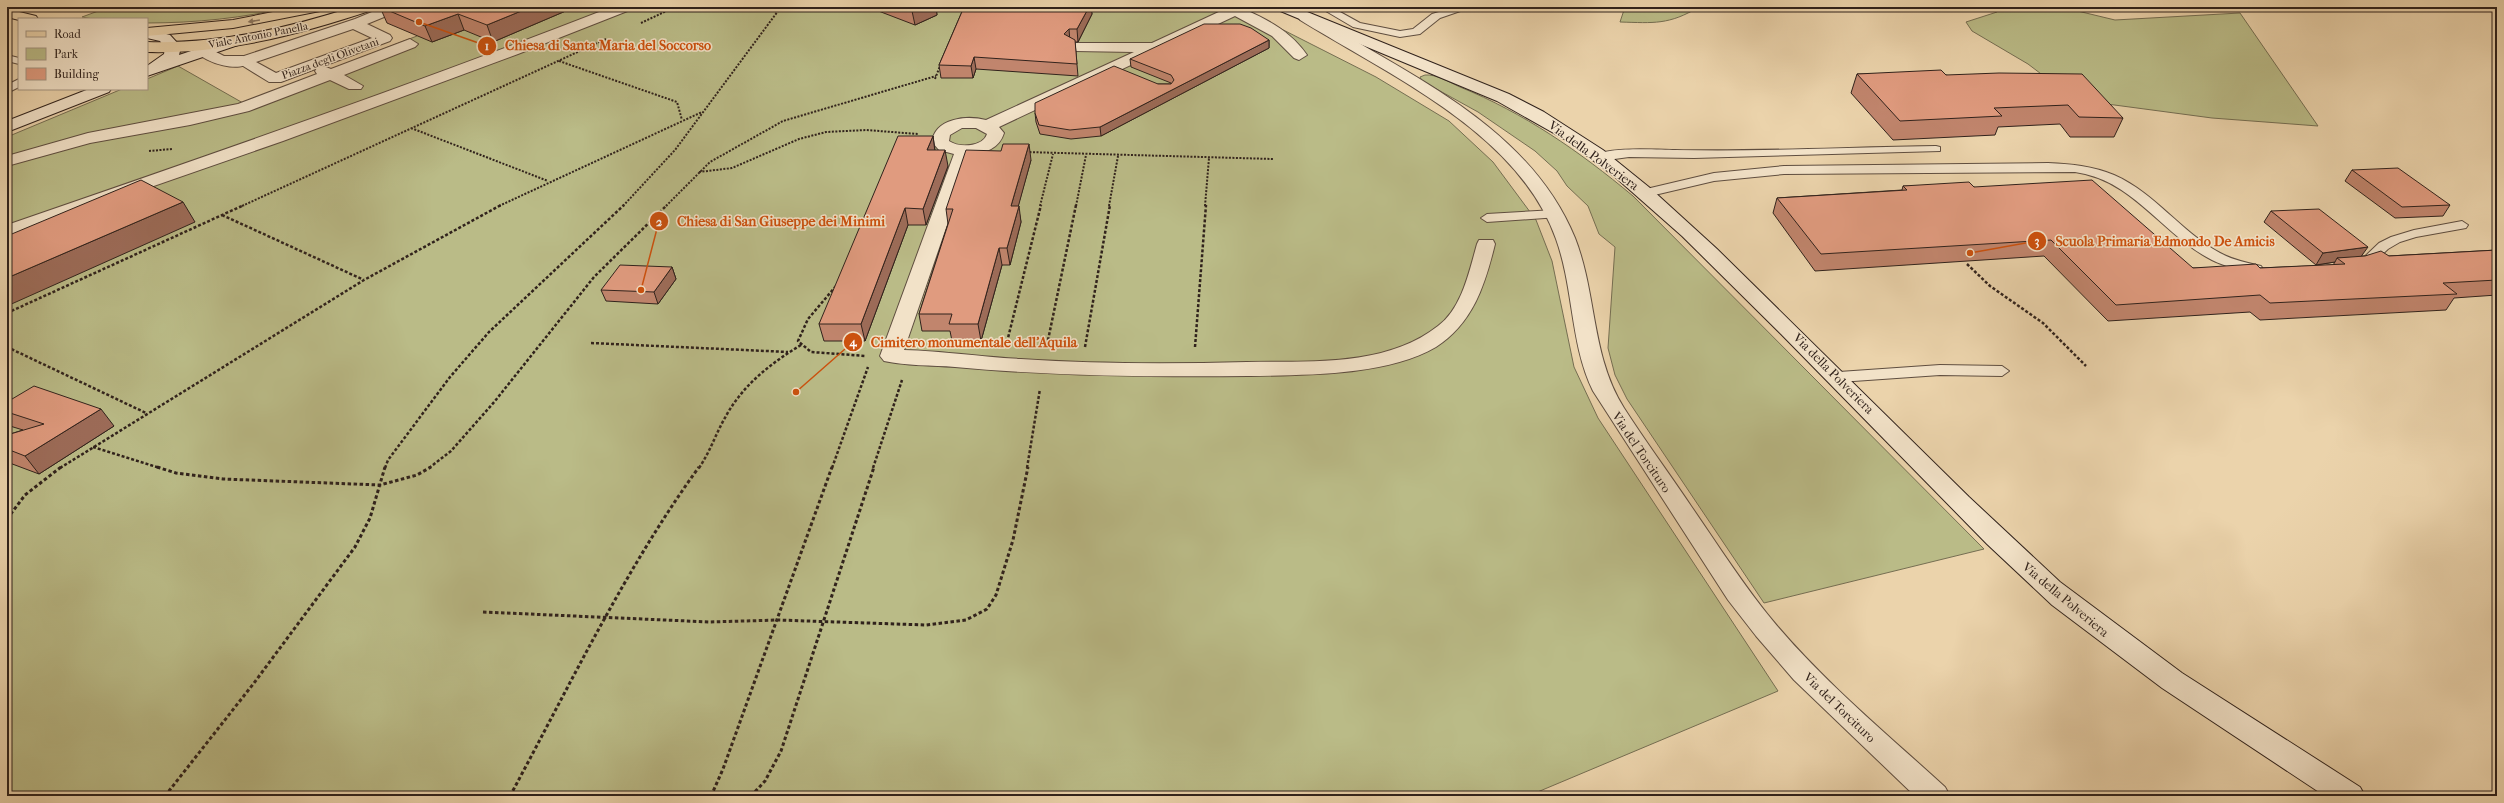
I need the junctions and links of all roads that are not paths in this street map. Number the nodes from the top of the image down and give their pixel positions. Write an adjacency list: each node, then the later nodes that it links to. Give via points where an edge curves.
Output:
1 (320, 7): 13 (main road, Viale Antonio Panella, one-way to 13, via 233,24)
2 (367, 7): 15 (main road, Viale Antonio Panella, via 300,28)
3 (396, 7): 12 (street, Piazza degli Olivetani)
4 (625, 7): 51 (street, via 270,140)
5 (1283, 7): 10 (street, Via della Polveriera)
6 (1324, 7): 7 (lane, via 1357,25 1400,34 1416,32 1436,16)
7 (1466, 7)
8 (1235, 8): 20 (street); 23 (street, via 1282,36)
9 (7, 13): 11 (main road)
10 (1305, 17): 22 (street, Via della Polveriera); 30 (street, Via del Torcituro)
11 (27, 18)
12 (354, 24): 26 (street, Piazza degli Olivetani); 28 (street, Piazza degli Olivetani, via 385,38)
13 (148, 33)
14 (148, 33): 19 (street, via 165,38)
15 (236, 41): 19 (main road, Viale Antonio Panella); 21 (street)
16 (410, 44): 32 (street)
17 (1075, 46): 20 (street, via 1139,46)
18 (148, 47): 19 (main road, Viale Antonio Panella)
19 (173, 48): 27 (street, via 168,59)
20 (1153, 49): 29 (street)
21 (204, 51): 26 (street, via 221,61); 27 (street)
22 (1389, 51): 30 (street, via 1380,52 1375,56); 31 (street, Via della Polveriera); 34 (street, Via del Torcituro)
23 (1299, 55)
24 (7, 58): 25 (lane)
25 (18, 61)
26 (243, 61): 28 (street, Piazza degli Olivetani, via 275,79)
27 (148, 66)
28 (311, 66): 32 (street)
29 (1115, 67): 33 (street); 41 (street)
30 (1386, 68): 34 (street, Via del Torcituro)
31 (1440, 71): 34 (street, via 1415,70 1408,74); 45 (street, Via della Polveriera, via 1531,112)
32 (331, 75): 36 (street); 46 (street, via 232,110 88,138)
33 (1136, 76)
34 (1410, 81): 48 (street, Via del Torcituro, via 1458,111 1499,143 1530,175)
35 (18, 83): 37 (lane)
36 (355, 86)
37 (7, 90)
38 (90, 90): 40 (street)
39 (100, 90): 40 (street)
40 (50, 110): 42 (street)
41 (988, 126): 44 (street, via 996,135 989,144); 44 (street, via 959,124 940,135 940,142 944,146)
42 (7, 128)
43 (1936, 149): 45 (lane, via 1629,153)
44 (964, 150): 52 (street, via 891,356 1043,367 1193,370 1308,368 1366,362 1394,356 1426,344 1445,331 1459,317 1469,297)
45 (1600, 157): 47 (street, Via della Polveriera)
46 (7, 161)
47 (1646, 193): 54 (lane, via 1719,176 1777,171 2066,167 2096,172 2124,185 2210,254 2242,268); 56 (street, Via della Polveriera, via 1684,226)
48 (1555, 214): 49 (lane); 57 (street, Via del Torcituro, via 1573,260 1596,373 1614,410 1737,593 1765,629 1854,722)
49 (1487, 218)
50 (2462, 225): 53 (lane, via 2400,238 2387,244 2369,262)
51 (7, 231)
52 (1486, 244)
53 (2352, 266)
54 (2270, 270)
55 (2002, 371): 56 (lane, via 1940,370)
56 (1838, 377): 58 (street, Via della Polveriera, via 2029,569 2082,614 2216,711)
57 (1935, 796)
58 (2350, 796)

